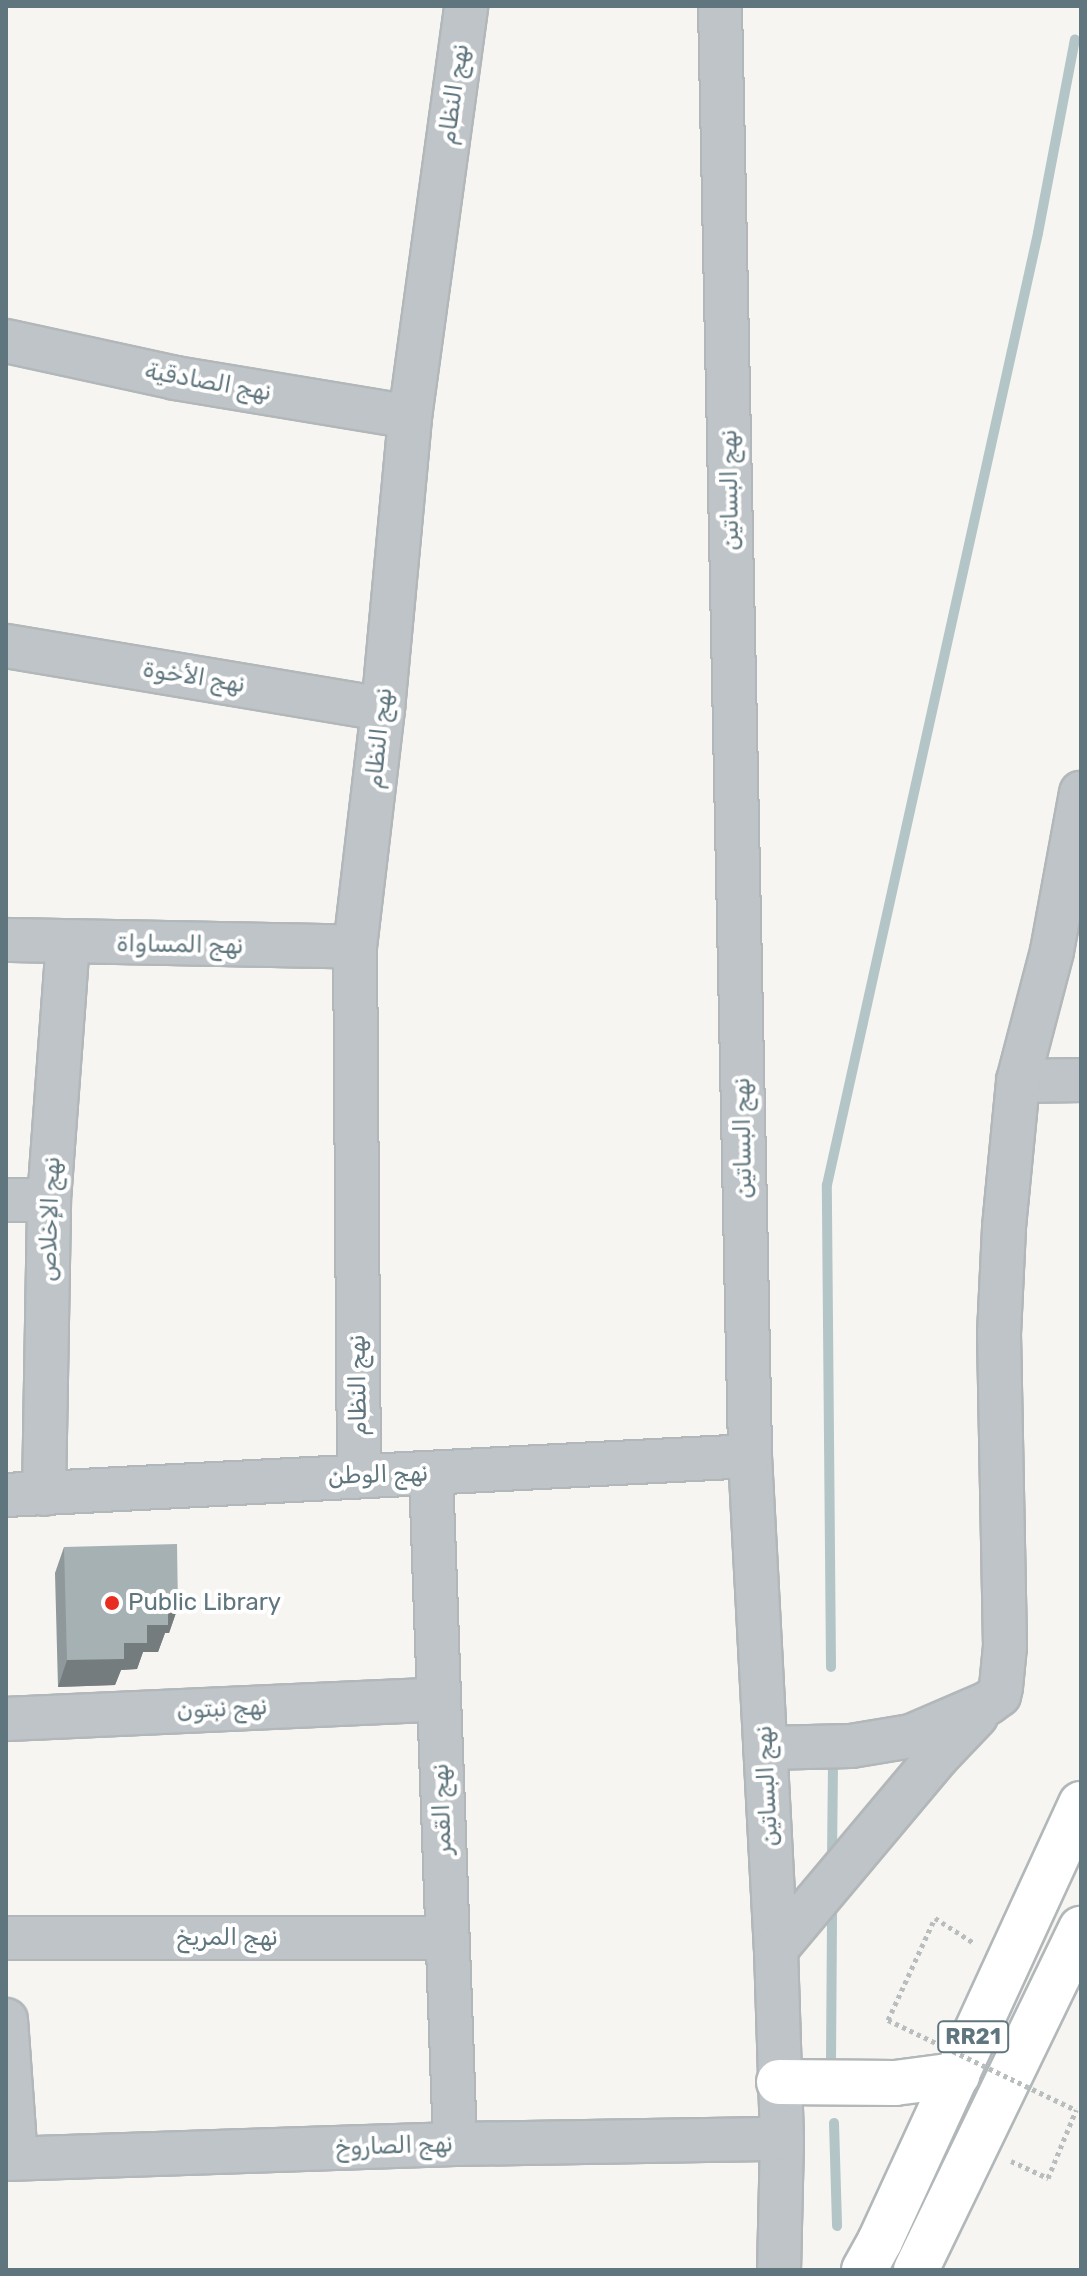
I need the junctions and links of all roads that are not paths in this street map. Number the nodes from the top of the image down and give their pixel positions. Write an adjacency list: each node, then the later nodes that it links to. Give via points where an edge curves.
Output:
1 (466, 6): 4 (street, نهج النظام)
2 (720, 6): 15 (street, نهج البساتين)
3 (6, 341): 4 (street, نهج الصادقية, via 175,378)
4 (410, 417): 6 (street, نهج النظام)
5 (6, 646): 6 (street, نهج الأخوة)
6 (383, 709): 10 (street, نهج النظام)
7 (1080, 806): 12 (street, via 1052,951)
8 (6, 940): 9 (street, نهج المساواة)
9 (68, 944): 10 (street, نهج المساواة); 14 (street, نهج الإخلاص)
10 (355, 947): 17 (street, نهج النظام)
11 (1081, 1080): 12 (street)
12 (1018, 1081): 20 (street, via 999,1334 1005,1665 999,1695)
13 (6, 1200): 14 (street)
14 (49, 1200): 18 (street, نهج الإخلاص)
15 (750, 1456): 16 (street, نهج الوطن); 22 (street, نهج البساتين)
16 (431, 1473): 17 (street, نهج الوطن); 19 (street, نهج القمر)
17 (359, 1474): 18 (street, نهج الوطن)
18 (25, 1495)
19 (439, 1699): 21 (street, نهج نبتون); 26 (street, نهج القمر)
20 (988, 1703): 22 (street, via 911,1736 851,1746); 27 (street)
21 (6, 1719)
22 (765, 1748): 27 (street, نهج البساتين)
23 (1081, 1804): 29 (highway, RR21)
24 (1081, 1929): 36 (highway, RR21)
25 (6, 1938): 26 (street, نهج المريخ)
26 (447, 1938): 32 (street, نهج القمر)
27 (776, 1949): 30 (street, نهج البساتين)
28 (6, 2020): 33 (street)
29 (957, 2075): 30 (highway); 35 (highway, RR21)
30 (779, 2082): 31 (street, نهج البساتين)
31 (782, 2139): 32 (street, نهج الصاروخ); 34 (street, نهج البساتين)
32 (455, 2144): 33 (street, نهج الصاروخ)
33 (11, 2159)
34 (779, 2270)
35 (864, 2270)
36 (916, 2270)

